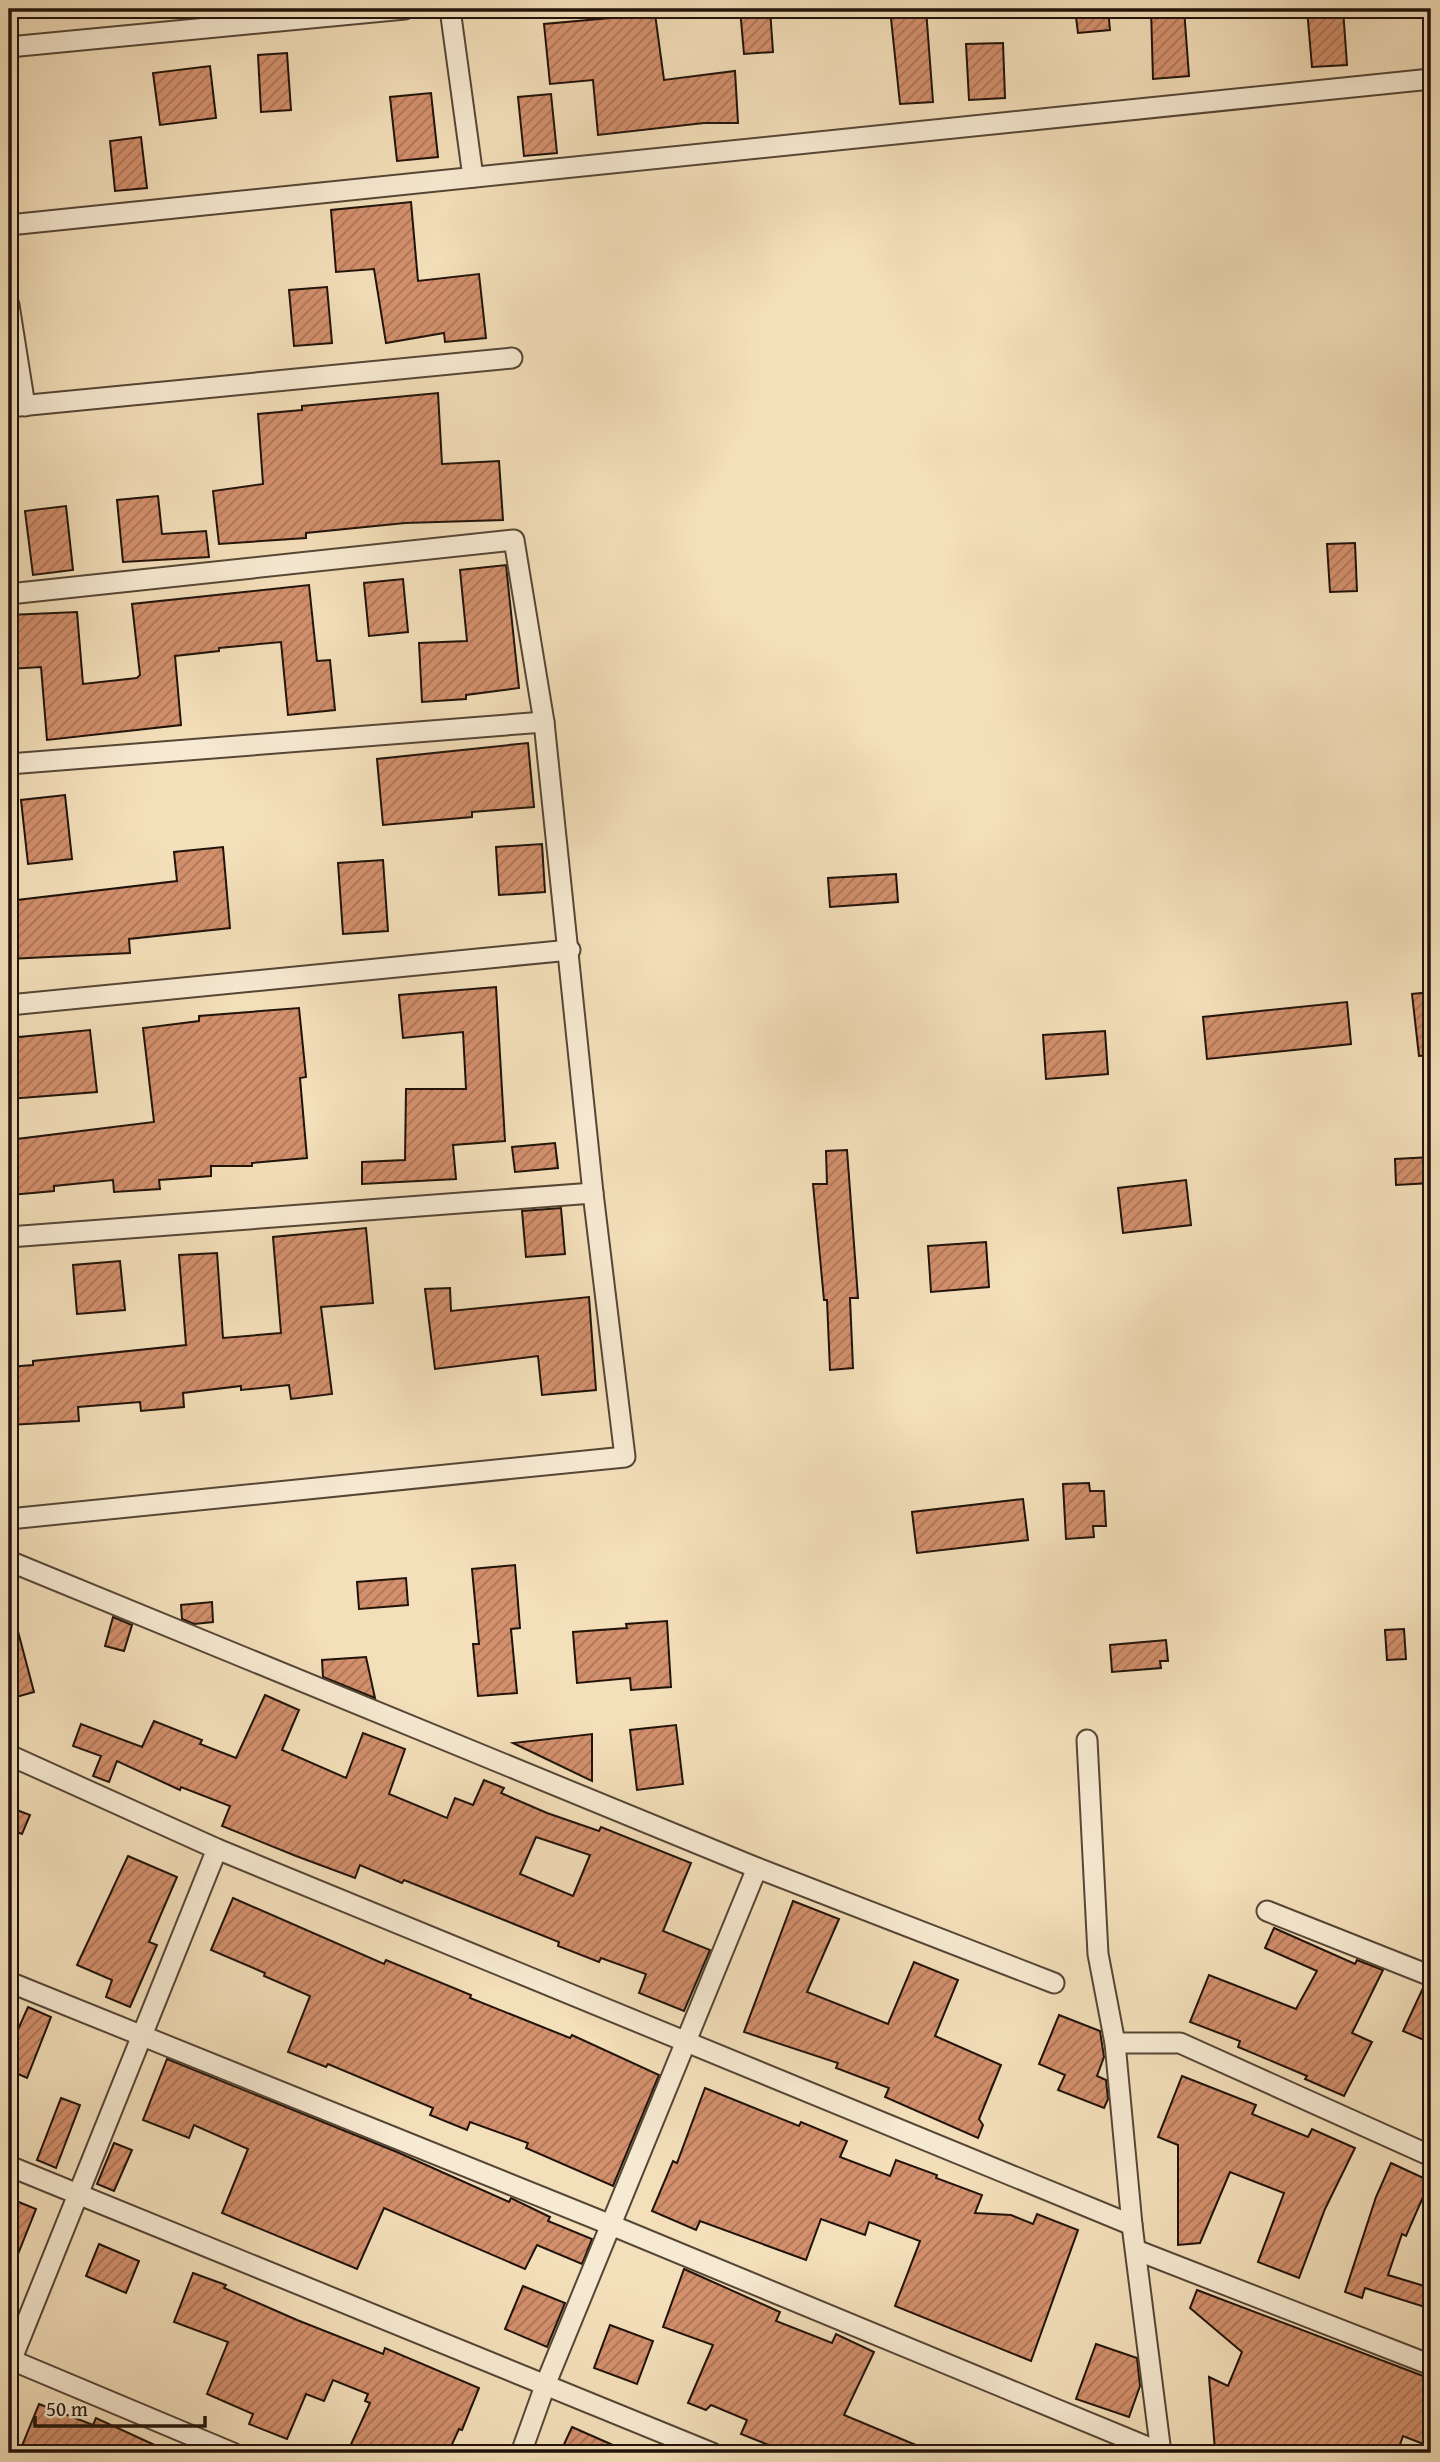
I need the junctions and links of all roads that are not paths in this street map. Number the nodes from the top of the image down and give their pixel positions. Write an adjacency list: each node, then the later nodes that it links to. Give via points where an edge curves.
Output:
1 (405, 9): 3 (street)
2 (450, 9): 5 (street)
3 (9, 47)
4 (1431, 79): 5 (street)
5 (473, 177): 6 (street)
6 (9, 225)
7 (9, 305): 9 (street)
8 (512, 358): 9 (street)
9 (17, 407)
10 (9, 594): 11 (street, via 514,540)
11 (544, 722): 12 (street); 13 (street)
12 (9, 764)
13 (570, 950): 14 (street); 15 (street)
14 (9, 1004)
15 (593, 1193): 16 (street); 17 (street, via 625,1457)
16 (9, 1237)
17 (9, 1519)
18 (9, 1561): 22 (street)
19 (1087, 1740): 29 (street, via 1098,1954)
20 (9, 1755): 21 (street)
21 (217, 1849): 27 (street); 28 (street)
22 (757, 1868): 26 (street); 28 (street)
23 (1267, 1911): 24 (street)
24 (1431, 1976)
25 (9, 1982): 27 (street)
26 (1054, 1983)
27 (144, 2037): 32 (street); 33 (street)
28 (687, 2040): 33 (street); 34 (street)
29 (1115, 2043): 30 (street, via 1180,2043); 34 (street)
30 (1431, 2156)
31 (9, 2166): 32 (street)
32 (79, 2194): 36 (street); 38 (street)
33 (611, 2225): 38 (street); 42 (street)
34 (1132, 2225): 35 (street)
35 (1136, 2250): 37 (street); 42 (street)
36 (10, 2361): 39 (street)
37 (1431, 2365)
38 (546, 2383): 40 (street); 41 (street)
39 (233, 2453)
40 (521, 2453)
41 (712, 2453)
42 (1161, 2453)

